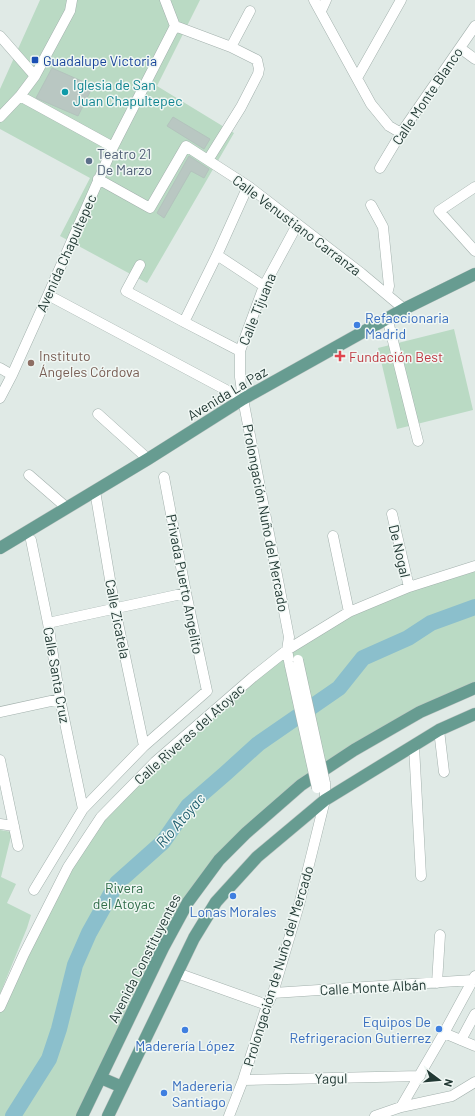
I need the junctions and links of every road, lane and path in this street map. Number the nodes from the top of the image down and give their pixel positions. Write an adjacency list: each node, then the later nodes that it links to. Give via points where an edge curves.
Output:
1 (72, 0): 14 (street, via 70,11)
2 (165, 0): 8 (street)
3 (314, 0): 7 (street)
4 (326, 0): 7 (street)
5 (401, 0): 15 (street)
6 (250, 11): 11 (street)
7 (321, 11): 15 (street)
8 (175, 26): 11 (street); 19 (street, Avenida Chapultepec)
9 (475, 26): 12 (street, Calle Monte Blanco)
10 (0, 36): 14 (street)
11 (231, 47): 20 (street, via 257,60 258,74)
12 (460, 48): 13 (street); 18 (street, Calle Monte Blanco)
13 (475, 59)
14 (35, 76): 16 (street)
15 (357, 78): 18 (street, via 371,104 389,126)
16 (20, 96): 17 (street); 19 (street)
17 (0, 116)
18 (402, 133): 21 (street, Calle Monte Blanco)
19 (113, 147): 22 (street, Avenida Chapultepec)
20 (208, 160): 22 (street, Calle Venustiano Carranza, via 186,146 150,208); 23 (street, Calle Venustiano Carranza)
21 (380, 168)
22 (98, 179): 33 (street, Avenida Chapultepec)
23 (248, 186): 26 (street, Calle Venustiano Carranza); 28 (street)
24 (475, 187): 27 (street, via 439,211)
25 (371, 205): 32 (street, via 383,227 390,286)
26 (297, 224): 31 (street, Calle Tijuana); 32 (street, Calle Venustiano Carranza)
27 (475, 251)
28 (217, 255): 31 (street); 36 (street)
29 (140, 265): 36 (street, via 126,291)
30 (475, 274): 34 (main road, Avenida La Paz)
31 (264, 286): 37 (street, Calle Tijuana)
32 (387, 294): 34 (street, Calle Venustiano Carranza)
33 (48, 295): 39 (street, Avenida Chapultepec); 41 (street)
34 (404, 309): 35 (main road, Avenida La Paz)
35 (386, 319): 41 (main road, Avenida La Paz); 43 (street)
36 (184, 322): 37 (street)
37 (240, 351): 41 (street, Calle Tijuana)
38 (0, 368): 39 (street)
39 (12, 375): 40 (street, Avenida Chapultepec)
40 (0, 398)
41 (243, 399): 44 (main road, Avenida La Paz); 59 (street, Prolongación Nuño del Mercado)
42 (98, 414): 44 (street)
43 (418, 442)
44 (148, 459): 47 (main road, Avenida La Paz)
45 (29, 475): 48 (street)
46 (164, 477): 55 (street, Privada Puerto Angelito)
47 (95, 492): 48 (main road, Avenida La Paz); 56 (street, Calle Zicatela)
48 (67, 508): 52 (main road, Avenida La Paz)
49 (392, 514): 54 (street, De Nogal)
50 (333, 536): 57 (street)
51 (31, 540): 58 (street, Calle Santa Cruz)
52 (0, 548)
53 (475, 566): 54 (street, Calle Riveras del Atoyac)
54 (409, 587): 57 (street, Calle Riveras del Atoyac)
55 (186, 593): 56 (street); 65 (street, Privada Puerto Angelito, via 207,691)
56 (115, 609): 58 (street); 65 (street, Calle Zicatela)
57 (349, 612): 59 (street, Calle Riveras del Atoyac)
58 (48, 623): 61 (street, Calle Santa Cruz)
59 (291, 647): 69 (street, Prolongación Nuño del Mercado, bridge, via 321,785); 82 (street, Calle Riveras del Atoyac, via 154,762 101,817 68,867)
60 (475, 688): 88 (main road, Avenida Constituyentes, via 420,712 348,754 302,785 218,860 188,902 163,948)
61 (60, 699): 62 (street); 70 (street, Calle Santa Cruz)
62 (0, 712)
63 (475, 714): 64 (main road)
64 (439, 730): 66 (main road); 68 (street)
65 (144, 746): 70 (street)
66 (414, 746): 69 (main road); 74 (street)
67 (0, 760): 72 (street)
68 (444, 772)
69 (322, 807): 77 (main road, via 257,857 216,902); 80 (street, Prolongación de Nuño del Mercado, via 299,906)
70 (83, 809): 75 (street)
71 (0, 824): 72 (street)
72 (14, 826): 73 (street)
73 (18, 846)
74 (421, 876)
75 (34, 890)
76 (440, 935): 79 (street)
77 (177, 973): 81 (street); 91 (main road)
78 (474, 978): 79 (street, Calle Monte Albán); 84 (street)
79 (437, 983): 80 (street, Calle Monte Albán)
80 (272, 993): 81 (street, Prolongación de Nuño del Mercado)
81 (267, 1005): 89 (street, Prolongación de Nuño del Mercado)
82 (0, 1007)
83 (475, 1014): 85 (street)
84 (444, 1033): 85 (street); 87 (street)
85 (461, 1040): 86 (street)
86 (475, 1046)
87 (420, 1076): 89 (street, Yagul); 92 (street)
88 (101, 1078): 91 (main road); 93 (main road, Avenida Constituyentes)
89 (243, 1080): 95 (street, Prolongación de Nuño del Mercado)
90 (475, 1082): 92 (street, via 452,1096)
91 (122, 1087): 94 (main road)
92 (401, 1107): 96 (street)
93 (82, 1116)
94 (108, 1116)
95 (229, 1116)
96 (375, 1116)

